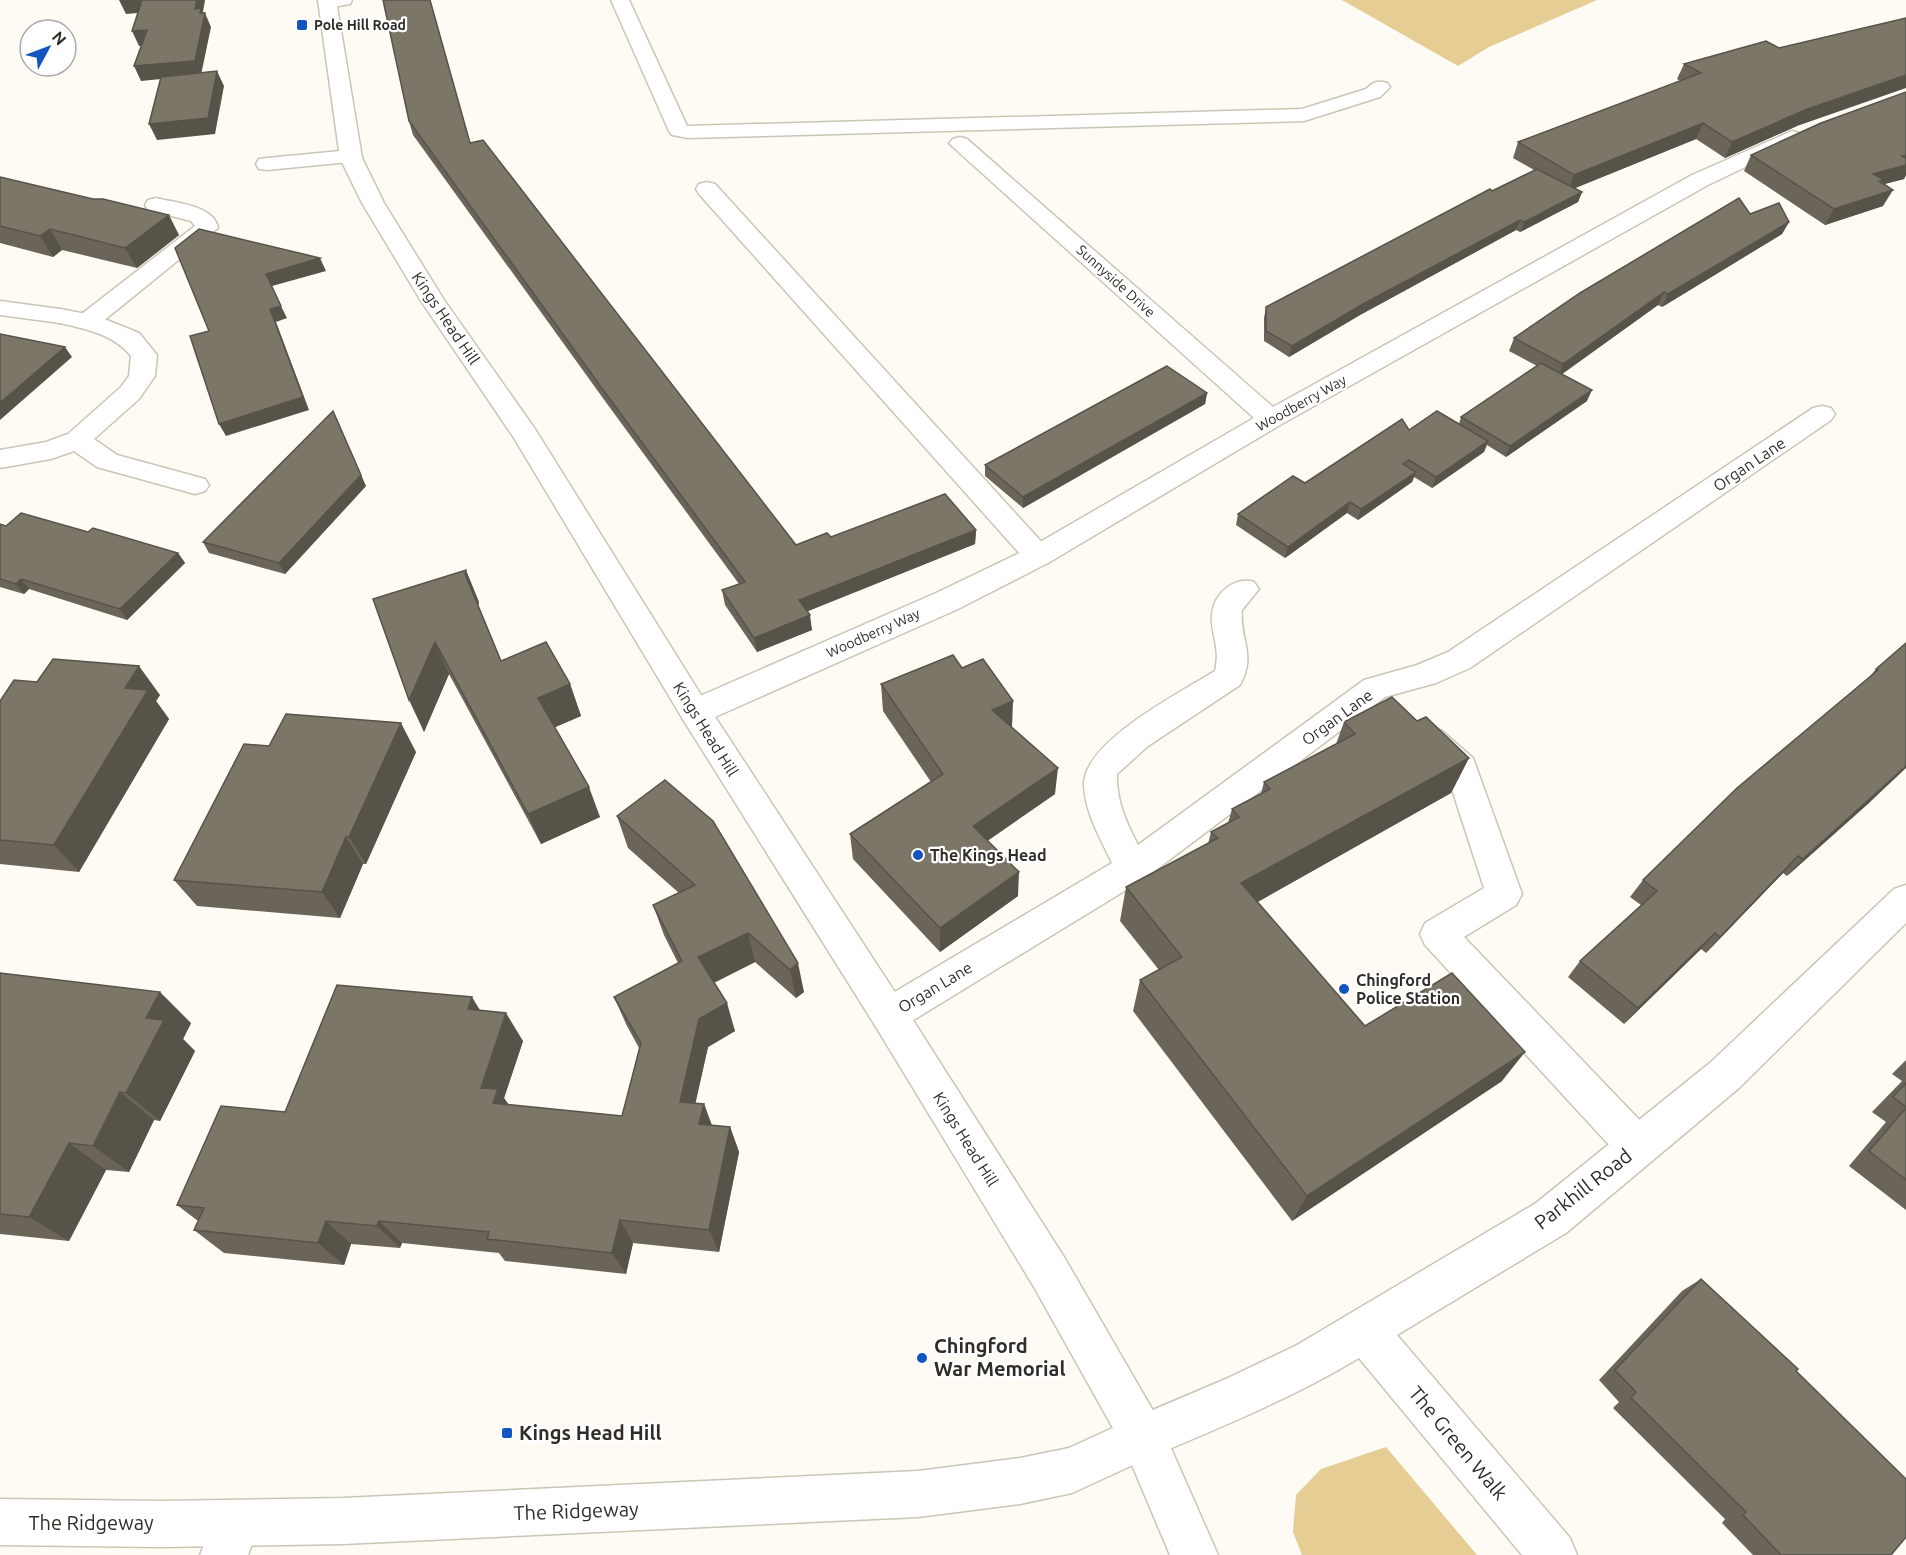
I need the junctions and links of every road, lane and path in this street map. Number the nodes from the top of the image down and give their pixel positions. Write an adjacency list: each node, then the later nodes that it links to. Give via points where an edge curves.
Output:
1 (620, 0): 3 (street, via 679,131 1304,115 1373,93)
2 (333, 1): 6 (street, Kings Head Hill)
3 (1380, 87)
4 (1815, 128): 13 (street, Woodberry Way, via 1700,180)
5 (960, 142): 13 (street, Sunnyside Drive)
6 (351, 156): 7 (street); 19 (street, Kings Head Hill, via 373,203 433,301 526,435)
7 (267, 164)
8 (707, 189): 17 (street)
9 (156, 205): 11 (street, via 199,216 207,228)
10 (0, 308): 11 (street)
11 (88, 321): 14 (street, via 130,338 144,355 142,376 130,393)
12 (1822, 414): 21 (street, Organ Lane, via 1458,660 1425,675 1375,688)
13 (1272, 419): 17 (street, Woodberry Way)
14 (77, 440): 15 (street, via 51,450); 16 (street, via 107,461)
15 (0, 459)
16 (195, 485)
17 (1038, 556): 19 (street, Woodberry Way)
18 (1244, 589): 21 (street, via 1231,599 1225,619 1234,650 1229,677 1115,753 1101,771 1102,803)
19 (695, 712): 23 (street, Kings Head Hill)
20 (1410, 720): 24 (street, via 1461,767 1504,894 1438,934)
21 (1132, 869): 23 (street, Organ Lane)
22 (1906, 900): 24 (street, Parkhill Road, via 1725,1075)
23 (889, 1015): 26 (street, Kings Head Hill, via 1048,1272)
24 (1637, 1146): 25 (street, Parkhill Road, via 1551,1218)
25 (1365, 1331): 26 (street, Parkhill Road, via 1273,1380); 30 (street, The Green Walk)
26 (1143, 1437): 28 (street, The Ridgeway, via 1072,1470 918,1494 656,1508); 29 (street, Kings Head Hill)
27 (0, 1522): 28 (street, The Ridgeway)
28 (230, 1539)
29 (1194, 1555)
30 (1553, 1555)

